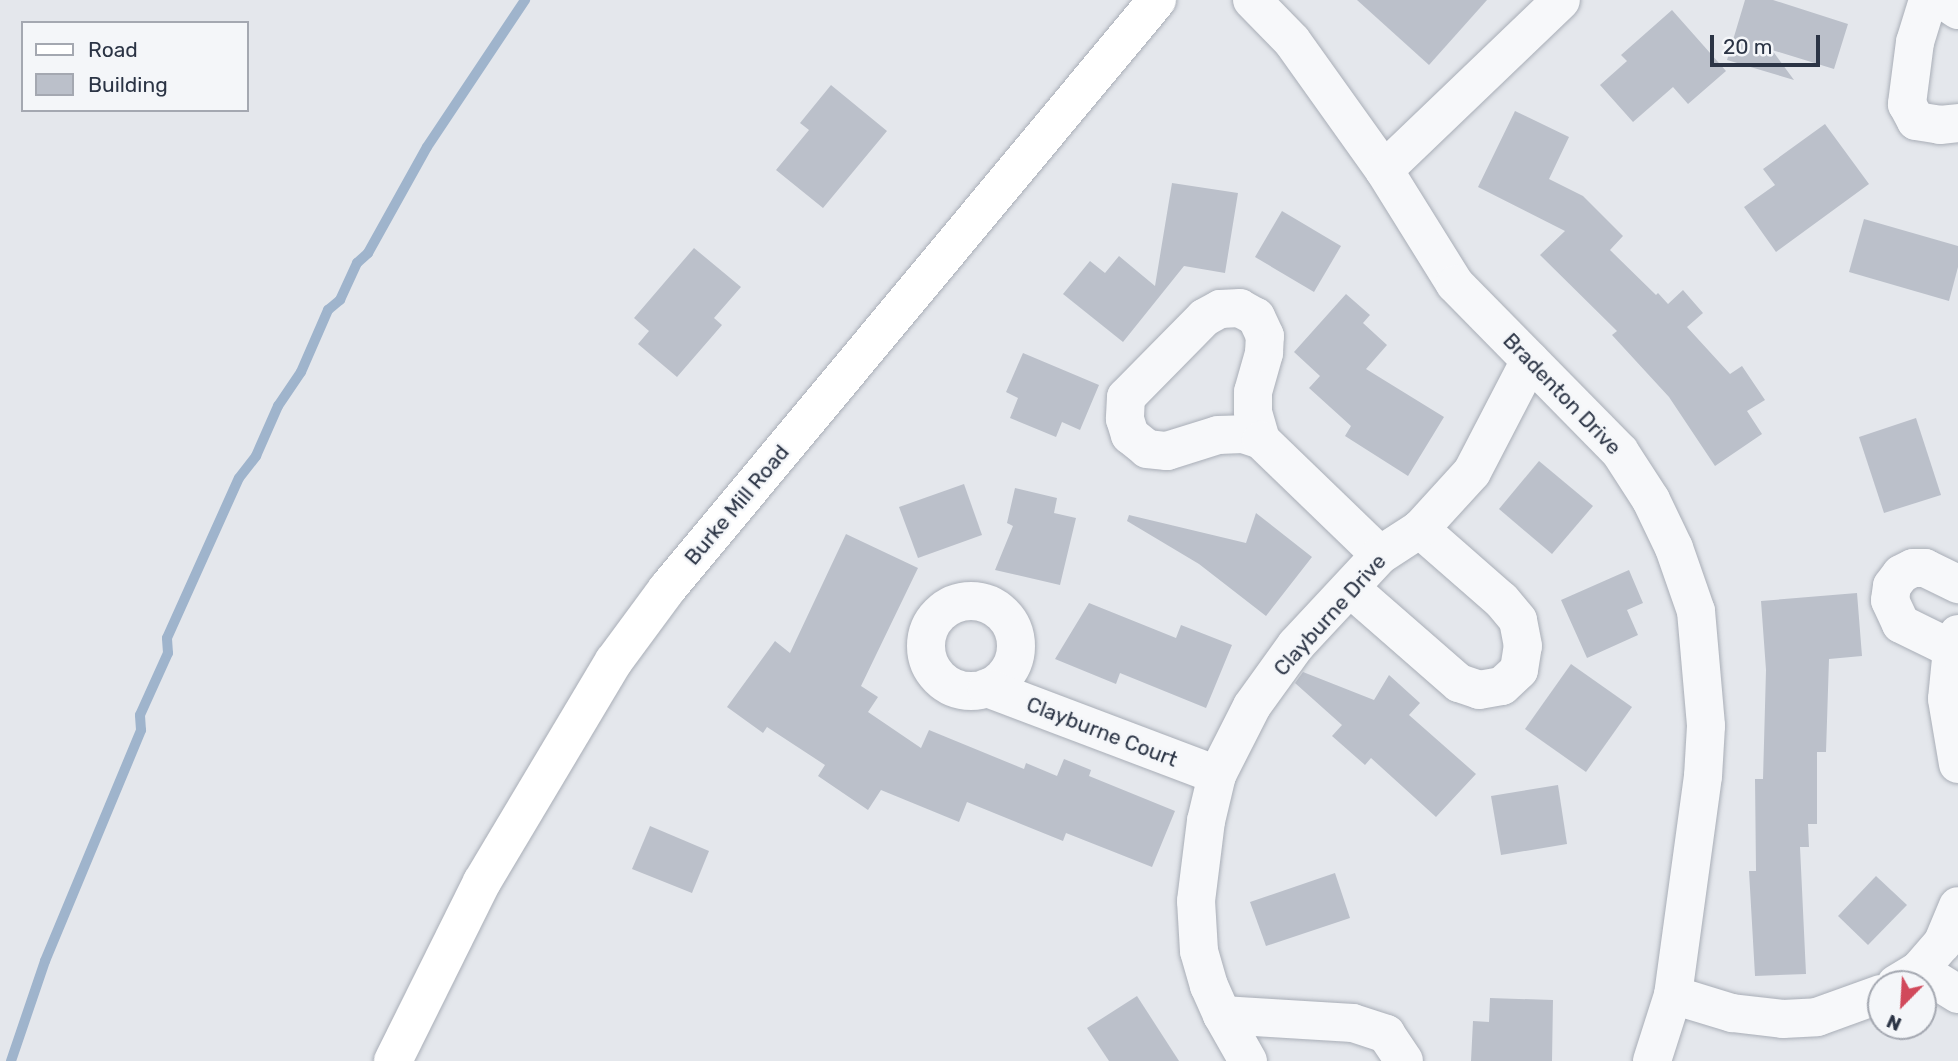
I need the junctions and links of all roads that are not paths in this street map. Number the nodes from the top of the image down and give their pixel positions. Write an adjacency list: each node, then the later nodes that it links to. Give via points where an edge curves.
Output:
1 (1157, 0): 26 (street, Burke Mill Road, via 676,578 614,661 482,882)
2 (1252, 0): 8 (street, Bradenton Drive, via 1292,41)
3 (1562, 0): 8 (street)
4 (1928, 0): 7 (street, via 1911,65 1907,104 1916,121)
5 (1943, 0): 6 (street)
6 (1958, 10)
7 (1958, 123)
8 (1384, 170): 9 (street, Bradenton Drive, via 1455,284)
9 (1530, 360): 11 (street, Clayburne Drive, via 1472,472); 23 (street, Bradenton Drive, via 1620,453 1675,548 1696,611 1705,738 1703,776)
10 (1261, 440): 12 (street)
11 (1420, 529): 12 (street, Clayburne Drive); 14 (street, via 1518,620 1524,646 1518,670 1502,687 1479,690 1459,683)
12 (1380, 555): 14 (street, Clayburne Drive)
13 (1958, 584): 15 (street, via 1924,568 1913,568 1892,586 1890,600 1901,624)
14 (1350, 588): 18 (street, Clayburne Drive, via 1296,645 1252,706)
15 (1955, 641): 17 (street, via 1947,699)
16 (986, 688): 18 (street, Clayburne Court)
17 (1958, 764)
18 (1217, 775): 25 (street, Clayburne Drive, via 1196,901 1199,951)
19 (1957, 913): 20 (street, via 1941,944)
20 (1915, 970)
21 (1937, 987): 22 (street)
22 (1958, 994)
23 (1673, 995): 24 (street, via 1732,1013 1783,1019 1817,1017); 29 (street, Bradenton Drive)
24 (1867, 998)
25 (1222, 1015): 27 (street, Clayburne Drive); 28 (street, via 1353,1023 1386,1034)
26 (393, 1061)
27 (1248, 1061)
28 (1404, 1061)
29 (1652, 1061)

